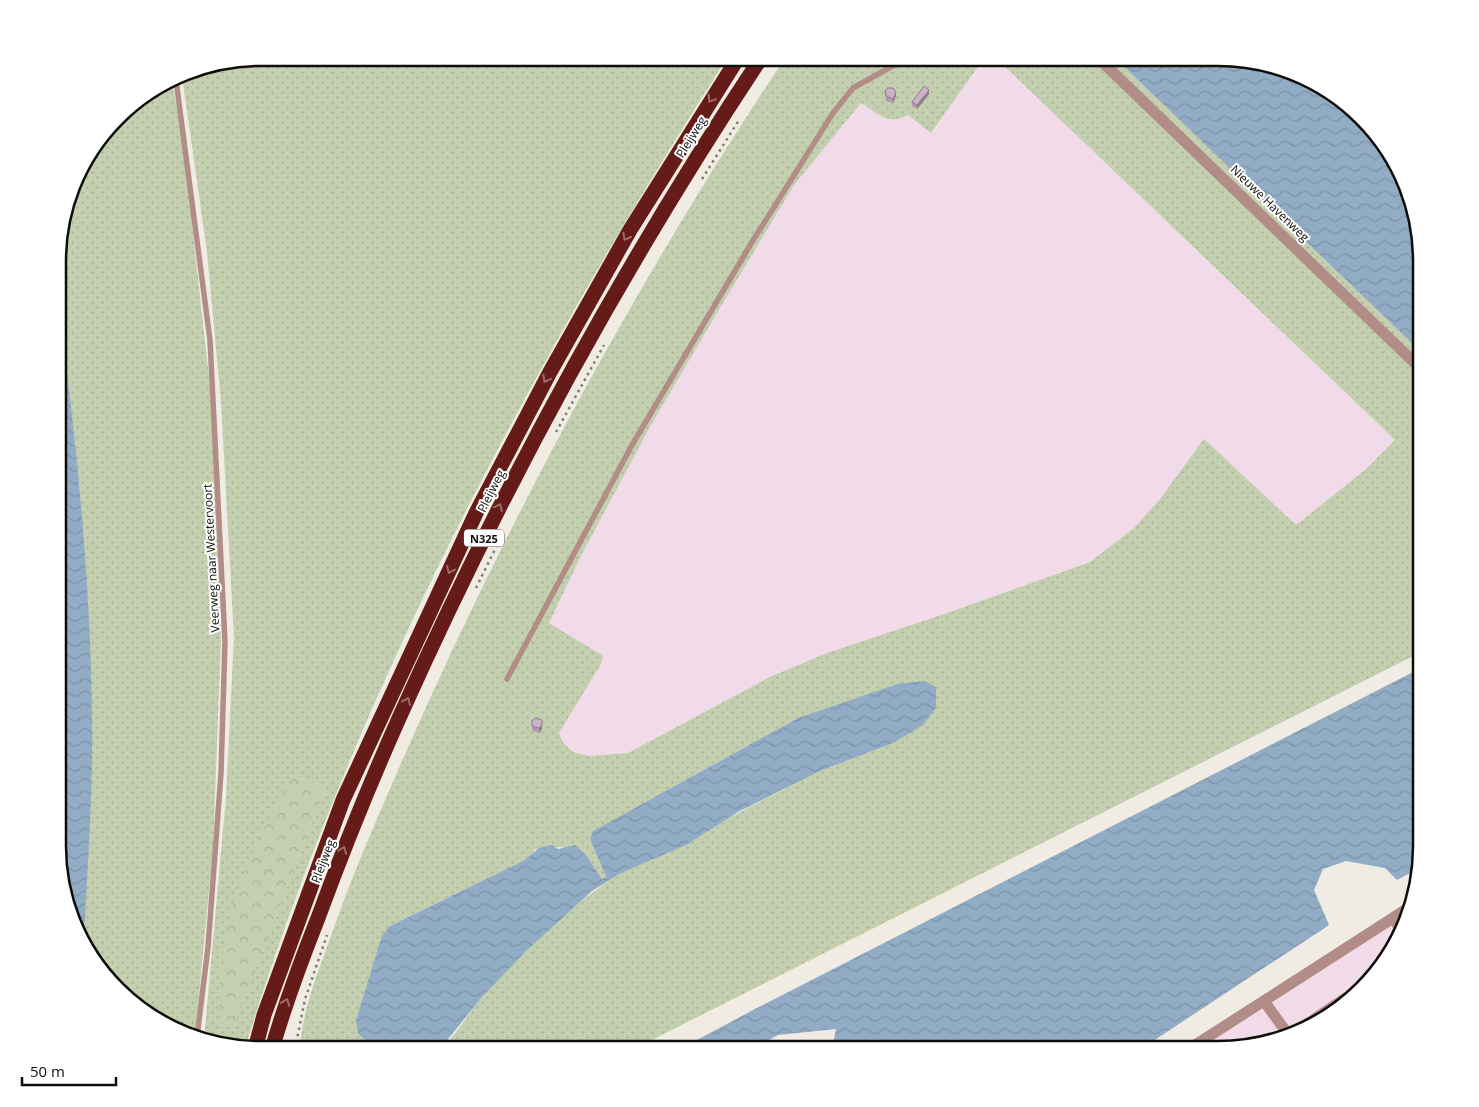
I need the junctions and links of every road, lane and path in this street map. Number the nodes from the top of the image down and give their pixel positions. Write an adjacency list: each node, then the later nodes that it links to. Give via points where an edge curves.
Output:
1 (733, 66): 23 (highway, Pleijweg / N325, one-way to 23, via 626,239 550,372 476,513 343,800)
2 (756, 66): 24 (highway, Pleijweg / N325, one-way to 2, via 359,809 502,499 642,248 701,148)
3 (774, 66): 6 (path)
4 (893, 66): 15 (lane, via 853,88 832,112 632,445)
5 (1106, 66): 11 (street, Nieuwe Havenweg)
6 (770, 72)
7 (177, 85): 22 (lane, Veerweg naar Westervoort, via 210,340 225,642 221,773 208,947)
8 (740, 117): 9 (path)
9 (699, 182)
10 (604, 344): 12 (path)
11 (1413, 361)
12 (552, 440)
13 (506, 528): 14 (path)
14 (475, 591)
15 (507, 679)
16 (1400, 913): 17 (street)
17 (1393, 918): 18 (street); 20 (street)
18 (1397, 923)
19 (328, 935): 25 (path, via 305,999)
20 (1264, 1000): 21 (street); 26 (street)
21 (1284, 1029)
22 (198, 1030)
23 (257, 1041)
24 (274, 1041)
25 (297, 1041)
26 (1202, 1041)

